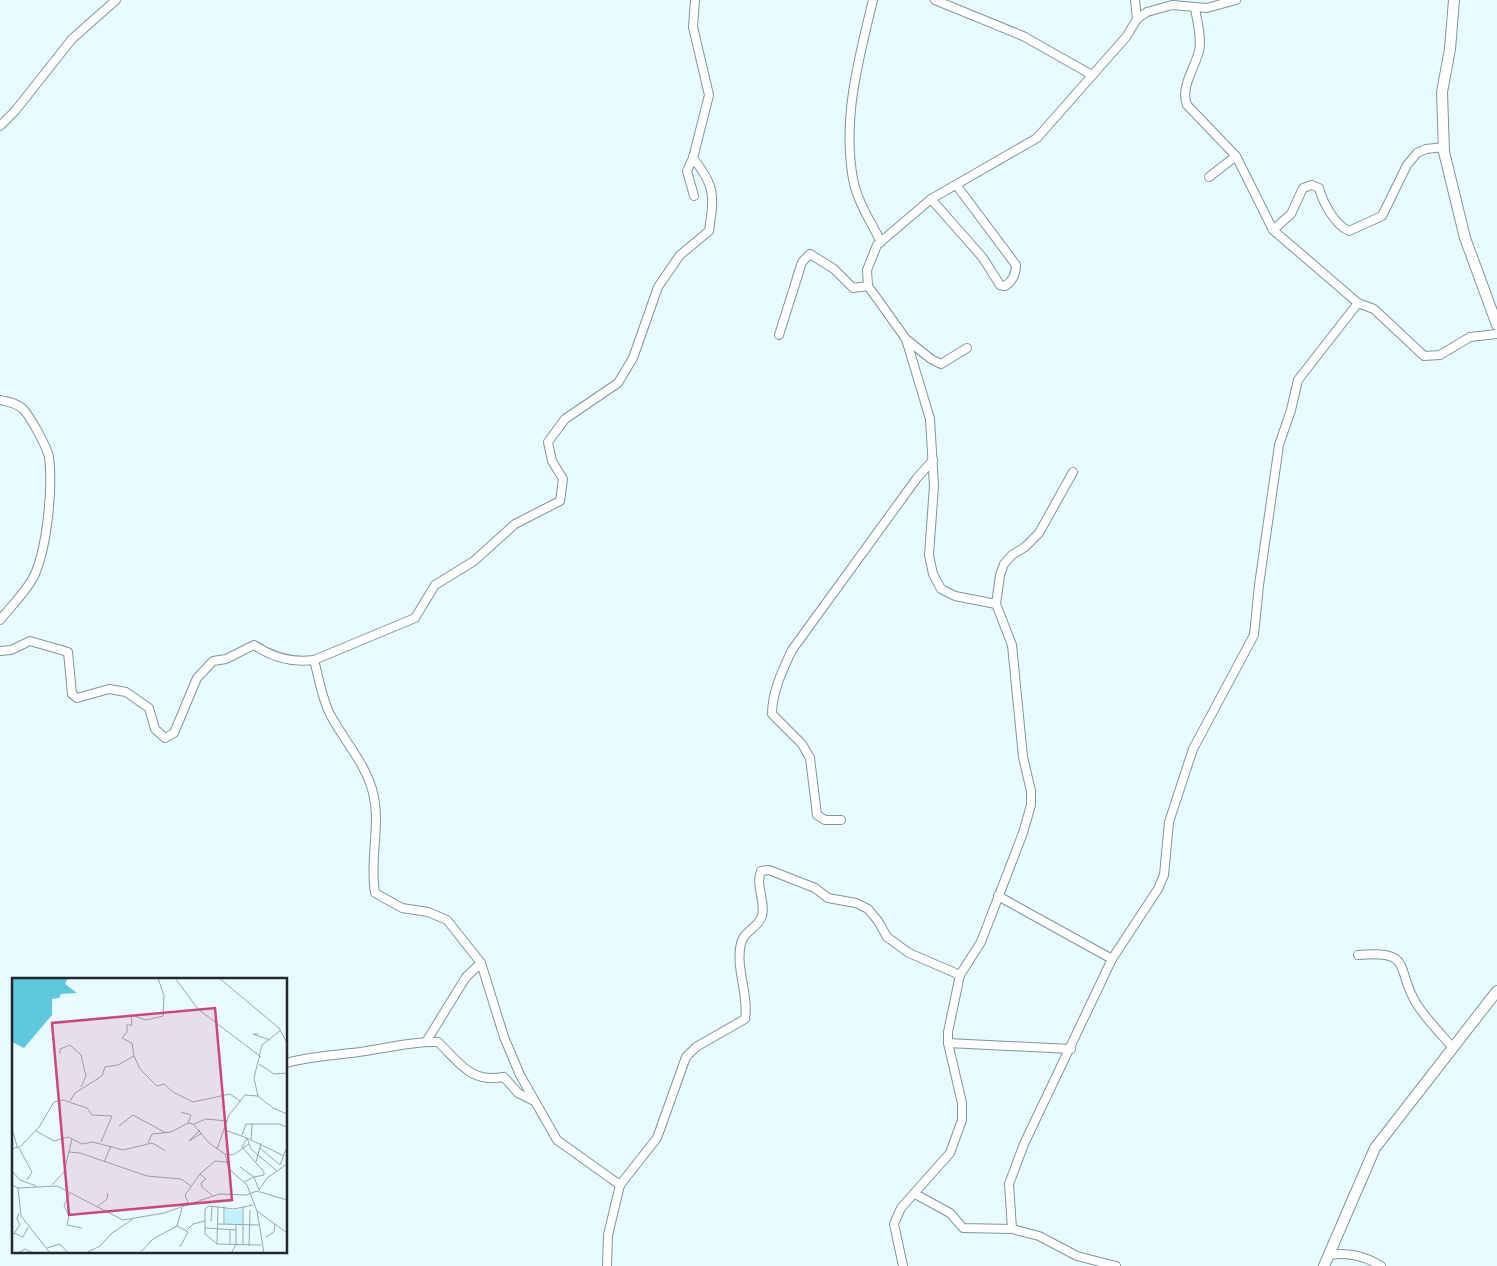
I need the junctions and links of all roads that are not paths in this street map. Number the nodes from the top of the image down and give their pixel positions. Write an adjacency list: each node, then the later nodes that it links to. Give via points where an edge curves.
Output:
1 (116, 0): 12 (street, via 72,39)
2 (695, 0): 15 (street, via 693,27 709,95)
3 (874, 0): 21 (street, via 855,80 850,142 858,197)
4 (935, 0): 8 (street)
5 (1135, 0): 10 (street)
6 (1236, 0): 9 (street)
7 (1454, 0): 13 (street, via 1442,92)
8 (946, 2): 11 (street, via 1023,36)
9 (1195, 8): 10 (street, via 1172,5); 14 (street, via 1200,47 1190,72 1185,100)
10 (1137, 18): 11 (street, via 1126,37)
11 (1092, 76): 17 (street, via 1037,138)
12 (0, 126)
13 (1444, 147): 20 (street, via 1426,149 1412,158 1382,216 1372,222 1349,231 1342,228 1319,188 1312,185 1303,188 1291,214); 24 (street, via 1465,238)
14 (1236, 156): 16 (street); 20 (street)
15 (693, 158): 18 (street, via 687,172); 35 (street, via 705,173 714,198 709,231 680,255 658,287 632,358 618,383 566,419 548,442 552,461 564,479 560,501 515,524 474,561 435,585 415,618)
16 (1209, 177)
17 (957, 186): 19 (street); 19 (street, via 1016,265 1011,282 1005,286 1000,285 982,258)
18 (694, 196)
19 (931, 199): 21 (street)
20 (1273, 230): 23 (street)
21 (881, 242): 22 (street, via 867,270)
22 (868, 286): 26 (street, via 854,288 834,269 810,254 802,262); 27 (street)
23 (1358, 303): 25 (street, via 1374,309 1424,356 1440,355 1470,337); 39 (street, via 1298,380 1280,445 1254,635 1193,749 1169,822 1164,875 1158,889)
24 (1497, 325)
25 (1497, 334)
26 (779, 335)
27 (906, 339): 28 (street, via 941,364); 30 (street, via 930,419)
28 (967, 348)
29 (0, 400): 33 (street, via 12,402 24,410 49,456 44,539 34,575)
30 (934, 460): 32 (street, via 929,555 933,574 941,589 955,596); 36 (street, via 917,478 792,650 772,705 772,714 802,744 810,758 817,815 825,820)
31 (1073, 472): 32 (street, via 1039,533 1004,564)
32 (996, 604): 37 (street, via 1012,645 1023,757 1031,791 1023,833)
33 (0, 620)
34 (0, 651): 35 (street, via 12,650 30,641 68,652 72,694 77,698 109,689 126,692 149,708 155,729 165,738 174,733 197,678 213,661 226,659 254,645 268,654 301,662)
35 (314, 660): 40 (street, via 329,714 362,766 372,790 376,822 375,893 402,908 428,912 447,920)
36 (842, 820)
37 (998, 896): 39 (street); 41 (street, via 981,942)
38 (1358, 955): 45 (street, via 1378,953 1401,962 1416,1003)
39 (1112, 959): 46 (street)
40 (481, 964): 43 (street, via 466,976); 48 (street, via 504,1037)
41 (960, 975): 44 (street); 49 (street, via 909,953 887,937 868,910 856,903 828,898 816,888 769,870 761,871 758,879 762,917 741,942 741,978 747,1009 745,1019 696,1047 686,1057 657,1138)
42 (1497, 991): 45 (street)
43 (426, 1042): 47 (street, via 352,1054 319,1055); 48 (street, via 438,1042 471,1074 481,1079 504,1077 518,1093)
44 (948, 1043): 46 (street); 50 (street, via 962,1103 962,1120 950,1153)
45 (1453, 1048): 52 (street, via 1375,1148)
46 (1071, 1049): 51 (street, via 1024,1144 1009,1184)
47 (288, 1063)
48 (533, 1100): 49 (street, via 557,1140)
49 (620, 1185): 53 (street, via 608,1235)
50 (915, 1194): 51 (street, via 950,1213 963,1228); 54 (street, via 901,1208 894,1224)
51 (1012, 1228): 55 (street, via 1039,1236 1077,1256)
52 (1330, 1255): 56 (street); 57 (street, via 1357,1255)
53 (607, 1266)
54 (903, 1266)
55 (1116, 1266)
56 (1324, 1266)
57 (1381, 1266)

